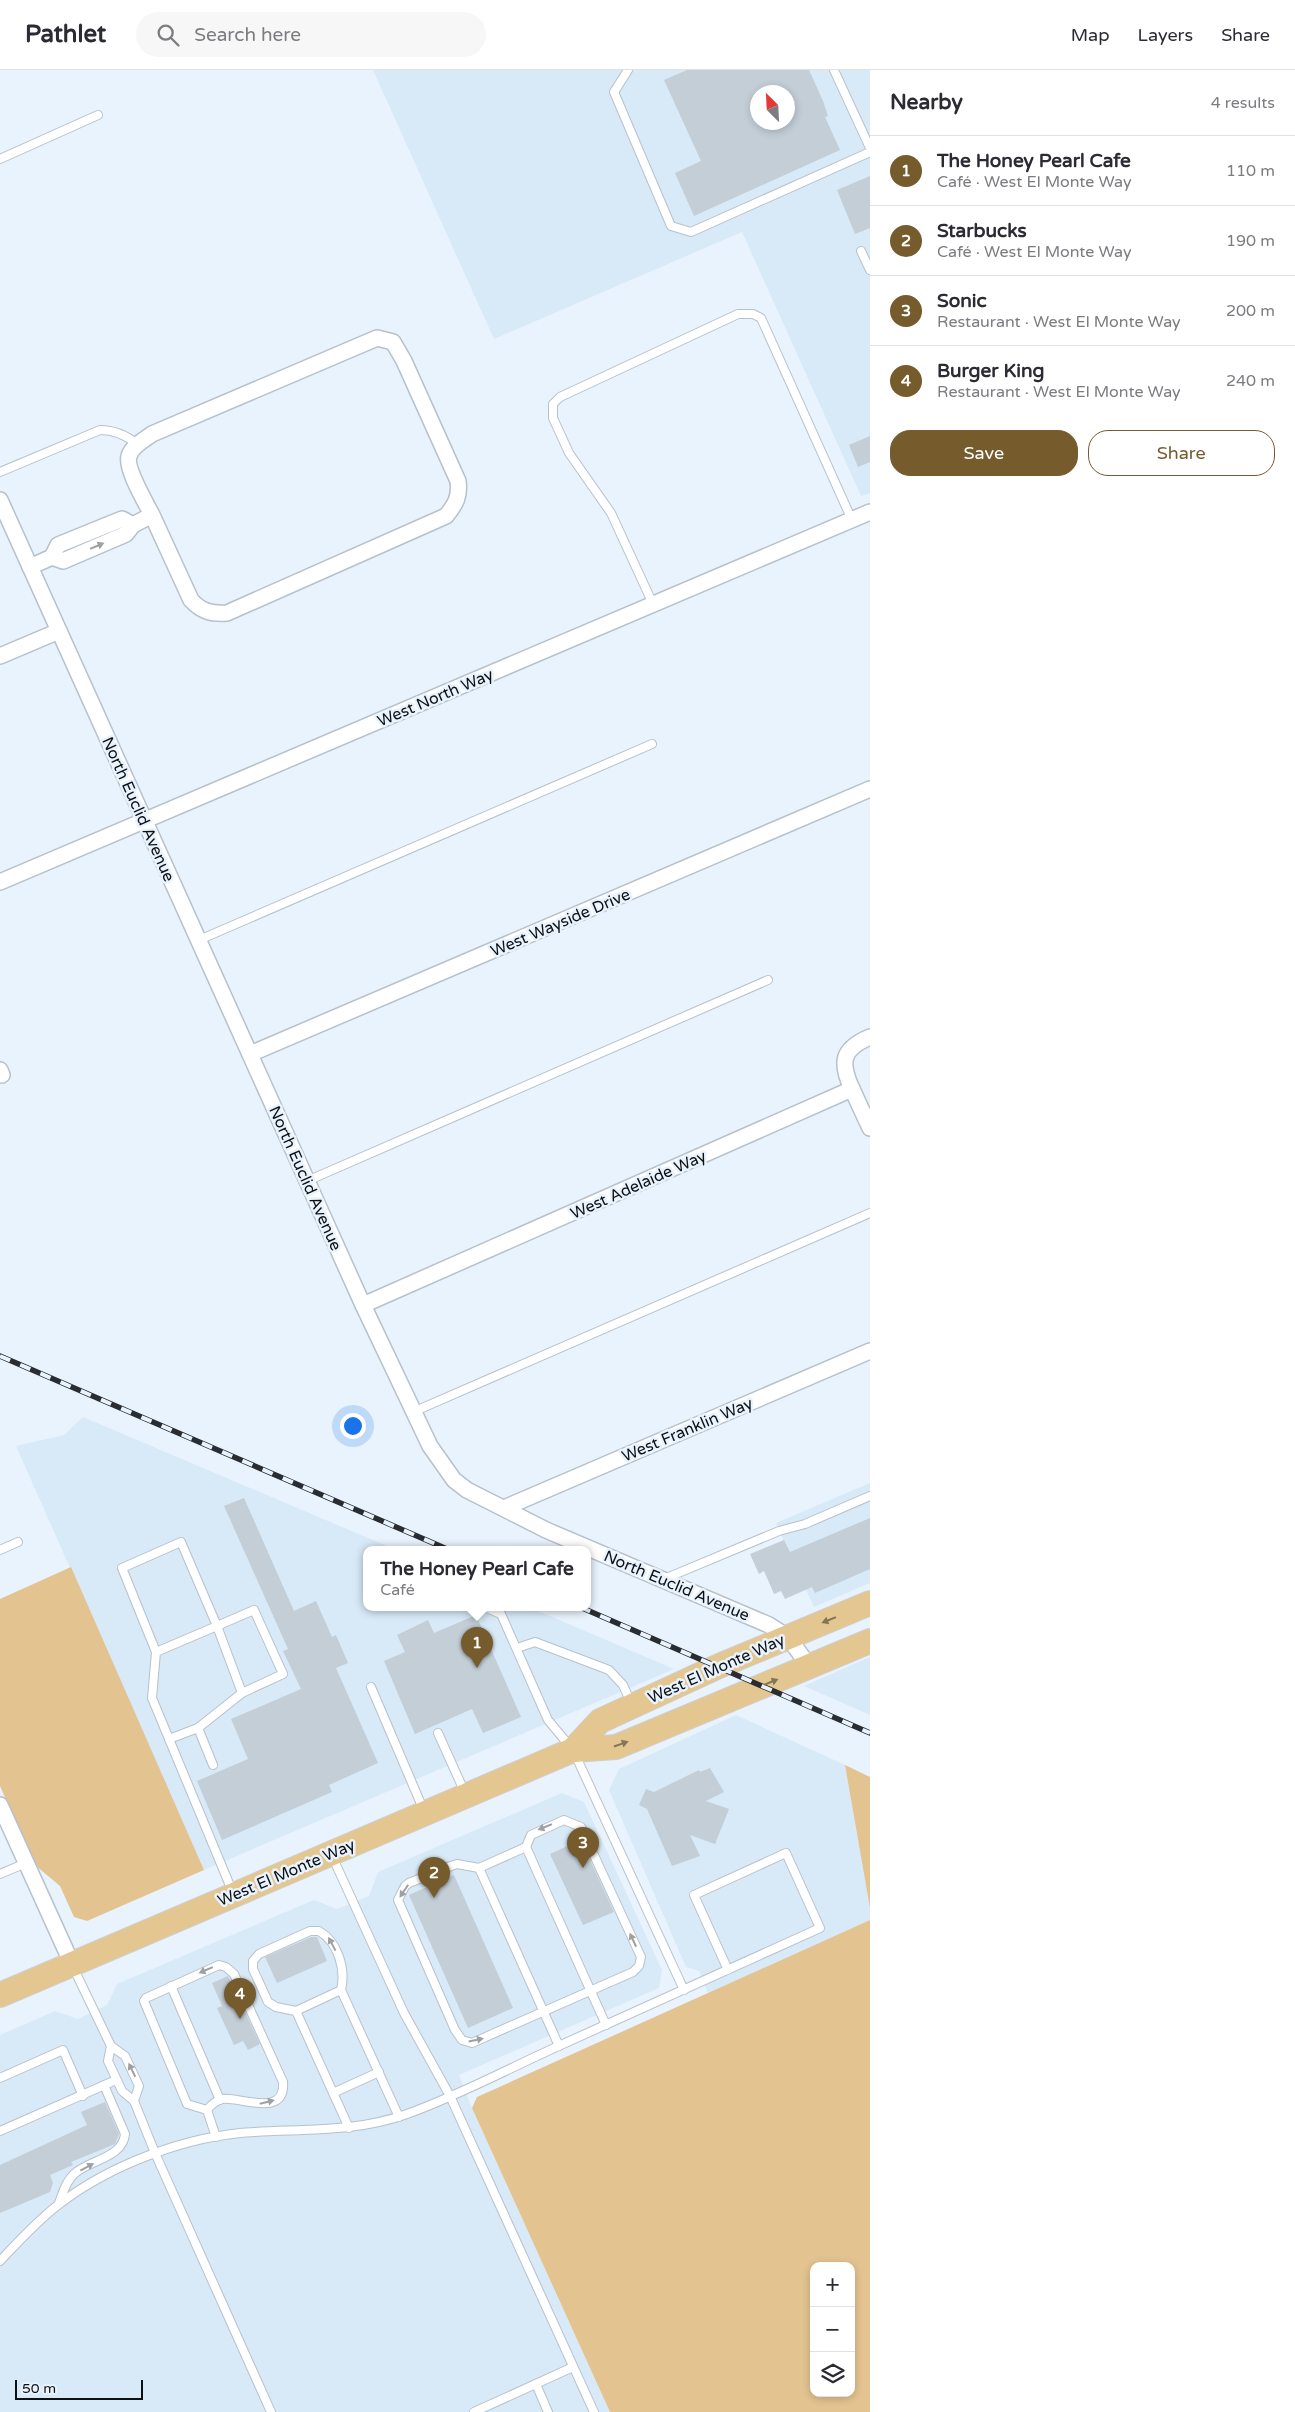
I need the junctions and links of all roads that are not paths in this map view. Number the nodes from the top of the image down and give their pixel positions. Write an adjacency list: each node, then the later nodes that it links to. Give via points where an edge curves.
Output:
1 (628, 70): 5 (lane, via 614,92 671,226 691,232)
2 (834, 70): 4 (lane)
3 (98, 115): 6 (lane)
4 (870, 148)
5 (870, 152)
6 (0, 159)
7 (861, 251): 8 (lane)
8 (870, 270)
9 (137, 444): 10 (lane, via 126,436 100,430); 13 (street, via 129,456 129,467); 13 (street, via 152,434 377,338 393,342 404,361 458,480 460,493 446,516 227,613 212,614 198,608 191,600)
10 (0, 472)
11 (0, 500): 15 (street, North Euclid Avenue)
12 (870, 512): 14 (street, West North Way)
13 (152, 516): 15 (street, via 134,525 126,534 63,561 52,557)
14 (852, 520): 16 (street, West North Way); 16 (lane, via 762,318 738,314 560,396 553,404 553,418 569,454 611,513)
15 (30, 567): 17 (street, North Euclid Avenue)
16 (653, 604): 21 (street, West North Way)
17 (59, 631): 18 (street); 21 (street, North Euclid Avenue)
18 (0, 656)
19 (652, 744): 23 (lane)
20 (870, 789): 26 (street, West Wayside Drive)
21 (144, 820): 22 (street, West North Way); 23 (street, North Euclid Avenue)
22 (0, 882)
23 (199, 940): 26 (street, North Euclid Avenue)
24 (768, 980): 29 (lane)
25 (870, 1037): 27 (street, via 851,1048 846,1058 844,1071)
26 (250, 1054): 29 (street, North Euclid Avenue)
27 (852, 1089): 28 (street); 31 (street, West Adelaide Way)
28 (870, 1128)
29 (307, 1181): 31 (street, North Euclid Avenue)
30 (870, 1213): 33 (lane)
31 (363, 1305): 33 (street, North Euclid Avenue)
32 (870, 1351): 35 (street, West Franklin Way)
33 (414, 1412): 35 (street, North Euclid Avenue, via 430,1446 454,1480)
34 (870, 1496): 40 (lane)
35 (504, 1508): 37 (street, North Euclid Avenue)
36 (18, 1542): 39 (lane)
37 (585, 1546)
38 (591, 1549): 40 (street, North Euclid Avenue)
39 (0, 1550)
40 (664, 1579): 44 (street, North Euclid Avenue)
41 (870, 1603): 44 (main road, West El Monte Way, one-way to 44)
42 (494, 1611): 46 (lane, via 501,1614)
43 (217, 1626): 47 (lane); 47 (lane, via 181,1542 122,1568); 50 (lane); 50 (lane, via 254,1610 283,1674)
44 (788, 1636): 48 (street, North Euclid Avenue); 51 (main road, West El Monte Way)
45 (870, 1641): 48 (main road, West El Monte Way)
46 (517, 1648): 51 (lane, via 530,1643 541,1644 609,1670 623,1685); 55 (lane, via 548,1720)
47 (156, 1652): 54 (lane, via 152,1698)
48 (809, 1666): 55 (main road, West El Monte Way, one-way to 48, via 616,1747)
49 (371, 1687): 59 (lane)
50 (242, 1693): 52 (lane)
51 (632, 1705): 55 (main road, West El Monte Way, via 600,1721)
52 (198, 1728): 54 (lane); 56 (lane)
53 (438, 1733): 57 (lane)
54 (169, 1739): 65 (lane)
55 (573, 1750): 57 (main road, West El Monte Way); 70 (lane)
56 (213, 1765)
57 (466, 1796): 59 (main road, West El Monte Way)
58 (0, 1805): 62 (street)
59 (425, 1813): 61 (main road, West El Monte Way)
60 (526, 1847): 63 (lane); 71 (lane); 71 (lane, one-way to 60, via 637,1969 640,1957 578,1824 564,1820 537,1831 531,1835)
61 (331, 1853): 65 (main road, West El Monte Way); 84 (lane, via 404,2013)
62 (26, 1863): 64 (lane); 66 (street)
63 (479, 1868): 74 (lane); 74 (lane, one-way to 74, via 451,1866 409,1883 398,1900 454,2030 462,2040 476,2042)
64 (0, 1874)
65 (234, 1895): 66 (main road, West El Monte Way)
66 (72, 1964): 72 (main road, West El Monte Way); 76 (lane)
67 (728, 1970): 67 (lane, via 820,1928 786,1853 694,1895); 70 (lane)
68 (171, 1986): 85 (lane); 85 (lane, one-way to 68, via 265,2104 277,2098 284,2088 283,2082 230,1970 219,1965); 87 (lane, via 146,1998 144,2005 187,2104)
69 (342, 1990): 73 (lane); 73 (lane, one-way to 73, via 343,1967 330,1939 318,1930 259,1954 253,1961 253,1969 268,2002); 78 (lane)
70 (684, 1990): 75 (lane)
71 (591, 1992): 74 (lane); 75 (lane)
72 (0, 1995)
73 (296, 2011): 82 (lane)
74 (544, 2012): 77 (lane)
75 (606, 2025): 77 (lane)
76 (111, 2046): 80 (lane, via 108,2062); 86 (lane, one-way to 76, via 139,2086 125,2056)
77 (559, 2046): 84 (lane)
78 (379, 2072): 82 (lane); 88 (lane)
79 (0, 2078): 83 (lane, via 63,2050)
80 (116, 2080): 81 (lane); 86 (lane, via 122,2092)
81 (104, 2085): 83 (lane); 93 (lane, one-way to 81, via 75,2173 113,2153 125,2140)
82 (333, 2093): 89 (lane)
83 (83, 2096): 90 (lane)
84 (450, 2096): 88 (lane); 95 (lane)
85 (220, 2100): 87 (lane)
86 (134, 2101): 92 (lane)
87 (207, 2110): 91 (lane)
88 (399, 2117): 89 (lane)
89 (349, 2128): 91 (lane, via 249,2132)
90 (0, 2131)
91 (216, 2137): 92 (lane)
92 (155, 2153): 93 (lane, via 102,2177); 98 (lane)
93 (59, 2204): 94 (lane)
94 (0, 2259)
95 (573, 2367): 96 (lane); 101 (lane)
96 (536, 2384): 97 (lane); 100 (lane)
97 (489, 2409): 99 (lane)
98 (271, 2412)
99 (474, 2412)
100 (548, 2412)
101 (594, 2412)

